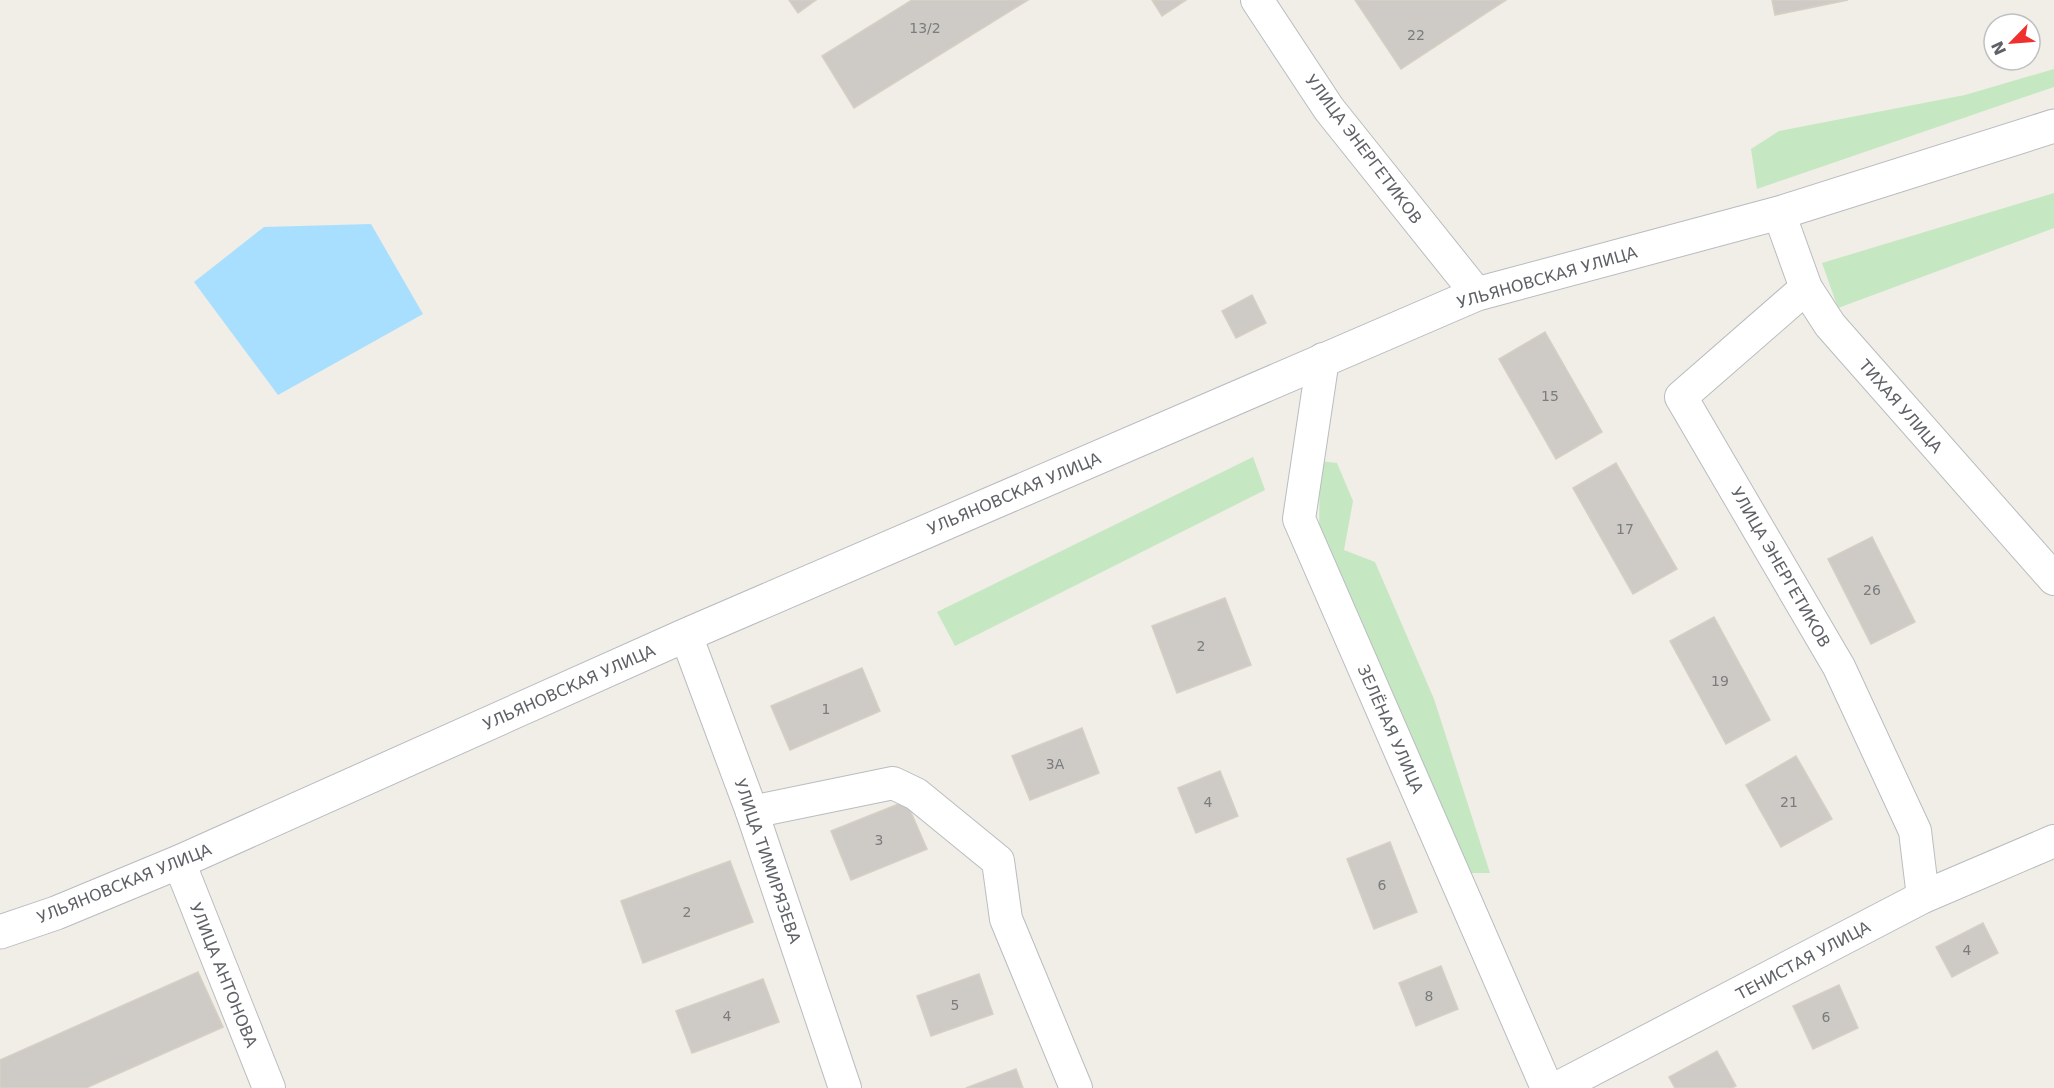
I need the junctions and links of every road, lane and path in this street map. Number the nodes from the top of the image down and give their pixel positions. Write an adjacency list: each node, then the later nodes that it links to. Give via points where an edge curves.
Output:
1 (1257, 0): 5 (street, УЛИЦА ЭНЕРГЕТИКОВ, via 1329,109)
2 (2054, 126): 3 (main road, УЛЬЯНОВСКАЯ УЛИЦА)
3 (1779, 213): 4 (street, ТИХАЯ УЛИЦА); 5 (main road, УЛЬЯНОВСКАЯ УЛИЦА)
4 (1806, 288): 7 (street, ТИХАЯ УЛИЦА, via 1830,325); 12 (street, УЛИЦА ЭНЕРГЕТИКОВ, via 1681,397 1839,667 1915,831)
5 (1477, 294): 6 (main road, УЛЬЯНОВСКАЯ УЛИЦА)
6 (1323, 359): 8 (main road, УЛЬЯНОВСКАЯ УЛИЦА); 17 (street, ЗЕЛЁНАЯ УЛИЦА, via 1299,519)
7 (2054, 579)
8 (686, 635): 9 (street, УЛИЦА ТИМИРЯЗЕВА); 11 (main road, УЛЬЯНОВСКАЯ УЛИЦА)
9 (752, 812): 15 (street, УЛИЦА ТИМИРЯЗЕВА); 16 (street, via 893,783 916,794 998,861 1006,919)
10 (2054, 841): 12 (street, ТЕНИСТАЯ УЛИЦА)
11 (179, 862): 13 (main road, УЛЬЯНОВСКАЯ УЛИЦА); 14 (street, УЛИЦА АНТОНОВА)
12 (1923, 897): 18 (street, ТЕНИСТАЯ УЛИЦА)
13 (0, 932)
14 (269, 1088)
15 (845, 1088)
16 (1076, 1088)
17 (1547, 1088)
18 (1557, 1088)

